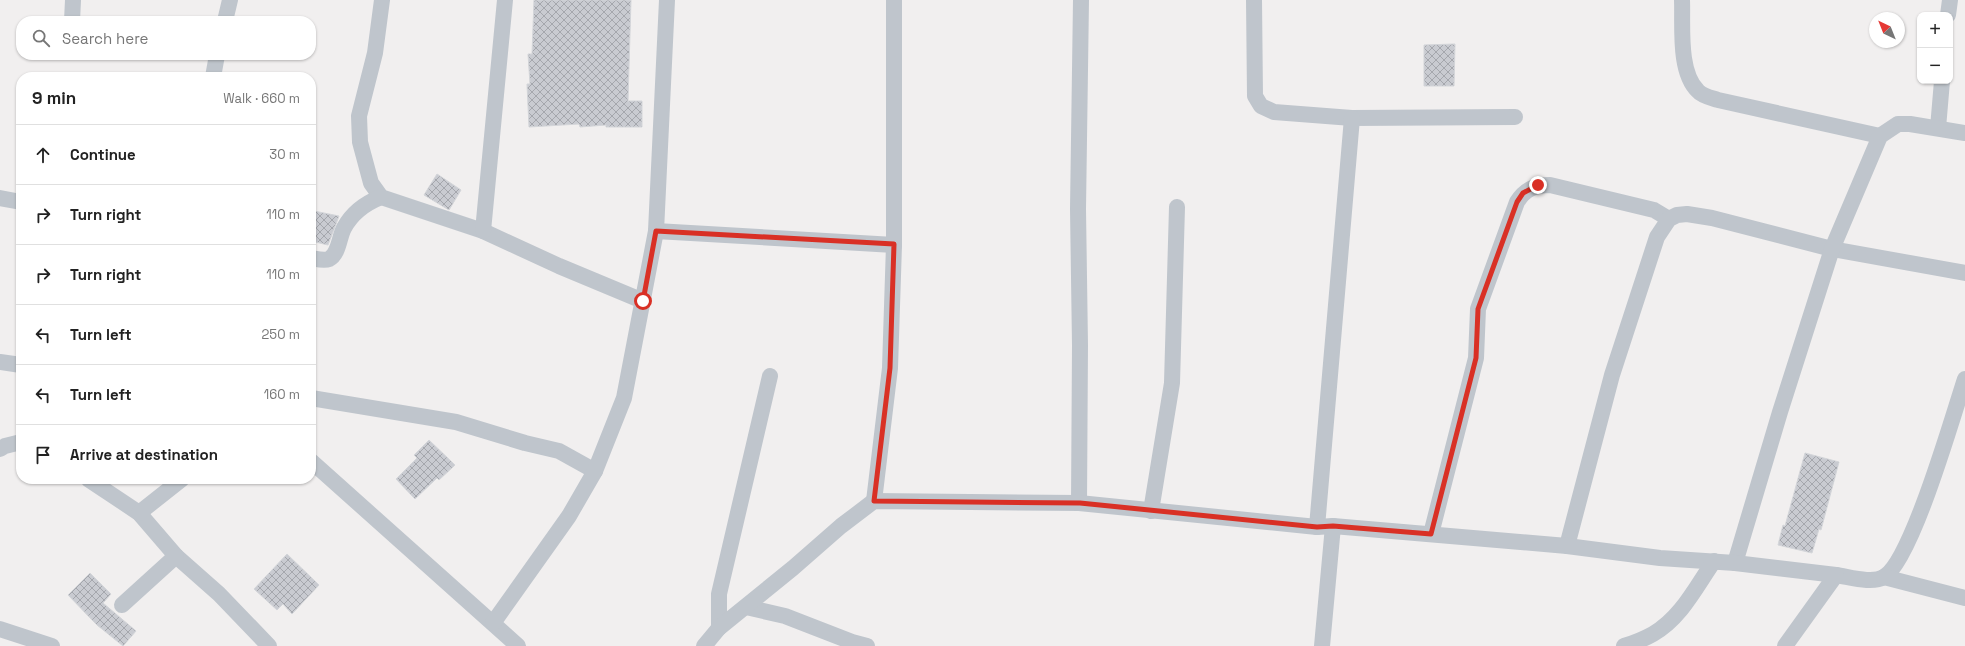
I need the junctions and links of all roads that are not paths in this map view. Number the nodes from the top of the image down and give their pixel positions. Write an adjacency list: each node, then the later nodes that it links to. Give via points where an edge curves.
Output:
1 (73, 0): 12 (street)
2 (230, 0): 13 (street)
3 (382, 0): 22 (street, via 375,53 359,116 360,142 371,183)
4 (505, 0): 27 (street)
5 (667, 0): 28 (street)
6 (894, 0): 29 (street)
7 (1081, 0): 46 (street, via 1078,209)
8 (1254, 0): 18 (street, via 1255,96 1261,106 1274,112)
9 (1682, 0): 21 (street, via 1685,69 1698,92 1718,100)
10 (1950, 0): 11 (street)
11 (1948, 12)
12 (72, 16)
13 (226, 16)
14 (217, 60): 15 (street)
15 (214, 72)
16 (1942, 84): 19 (street)
17 (1515, 117): 18 (street)
18 (1352, 118): 49 (street)
19 (1938, 128): 20 (street); 21 (street, via 1898,124)
20 (1965, 133)
21 (1880, 136): 30 (street)
22 (381, 197): 27 (street); 31 (street, via 358,210 344,228 330,258)
23 (0, 198): 24 (street)
24 (16, 201)
25 (1177, 207): 47 (street, via 1172,383)
26 (1669, 219): 30 (street, via 1687,214 1712,218); 50 (street, via 1654,210 1550,185 1538,185 1523,193 1517,202 1478,309 1476,358); 51 (street, via 1657,237 1612,375)
27 (483, 230): 33 (street, via 559,266)
28 (656, 231): 29 (street); 33 (street)
29 (894, 244): 45 (street, via 890,368)
30 (1832, 250): 32 (street); 54 (street)
31 (316, 259)
32 (1965, 273)
33 (643, 301): 42 (street, via 624,398)
34 (0, 362): 35 (street)
35 (16, 364)
36 (770, 376): 61 (street, via 719,594)
37 (1965, 379): 56 (street, via 1924,505 1894,569)
38 (316, 399): 42 (street, via 456,422 559,451)
39 (16, 443): 40 (street)
40 (0, 449)
41 (316, 464): 60 (street)
42 (595, 471): 60 (street, via 569,516)
43 (96, 484): 48 (street)
44 (176, 484): 48 (street)
45 (874, 501): 46 (street); 59 (street)
46 (1080, 503): 47 (street)
47 (1151, 511): 49 (street)
48 (139, 513): 52 (street)
49 (1325, 527): 50 (street); 68 (street)
50 (1431, 534): 51 (street)
51 (1566, 546): 53 (street, via 1660,558)
52 (176, 556): 58 (street); 64 (street, via 219,594)
53 (1714, 561): 54 (street); 69 (street, via 1682,609 1669,622 1653,634)
54 (1735, 563): 55 (street)
55 (1836, 575): 56 (street, via 1874,580); 70 (street)
56 (1884, 577): 57 (street)
57 (1965, 598)
58 (122, 605)
59 (746, 607): 61 (street); 67 (street, via 784,616)
60 (493, 623): 65 (street)
61 (719, 628): 66 (street)
62 (0, 630): 63 (street)
63 (52, 646)
64 (269, 646)
65 (518, 646)
66 (704, 646)
67 (867, 646)
68 (1322, 646)
69 (1624, 646)
70 (1785, 646)

